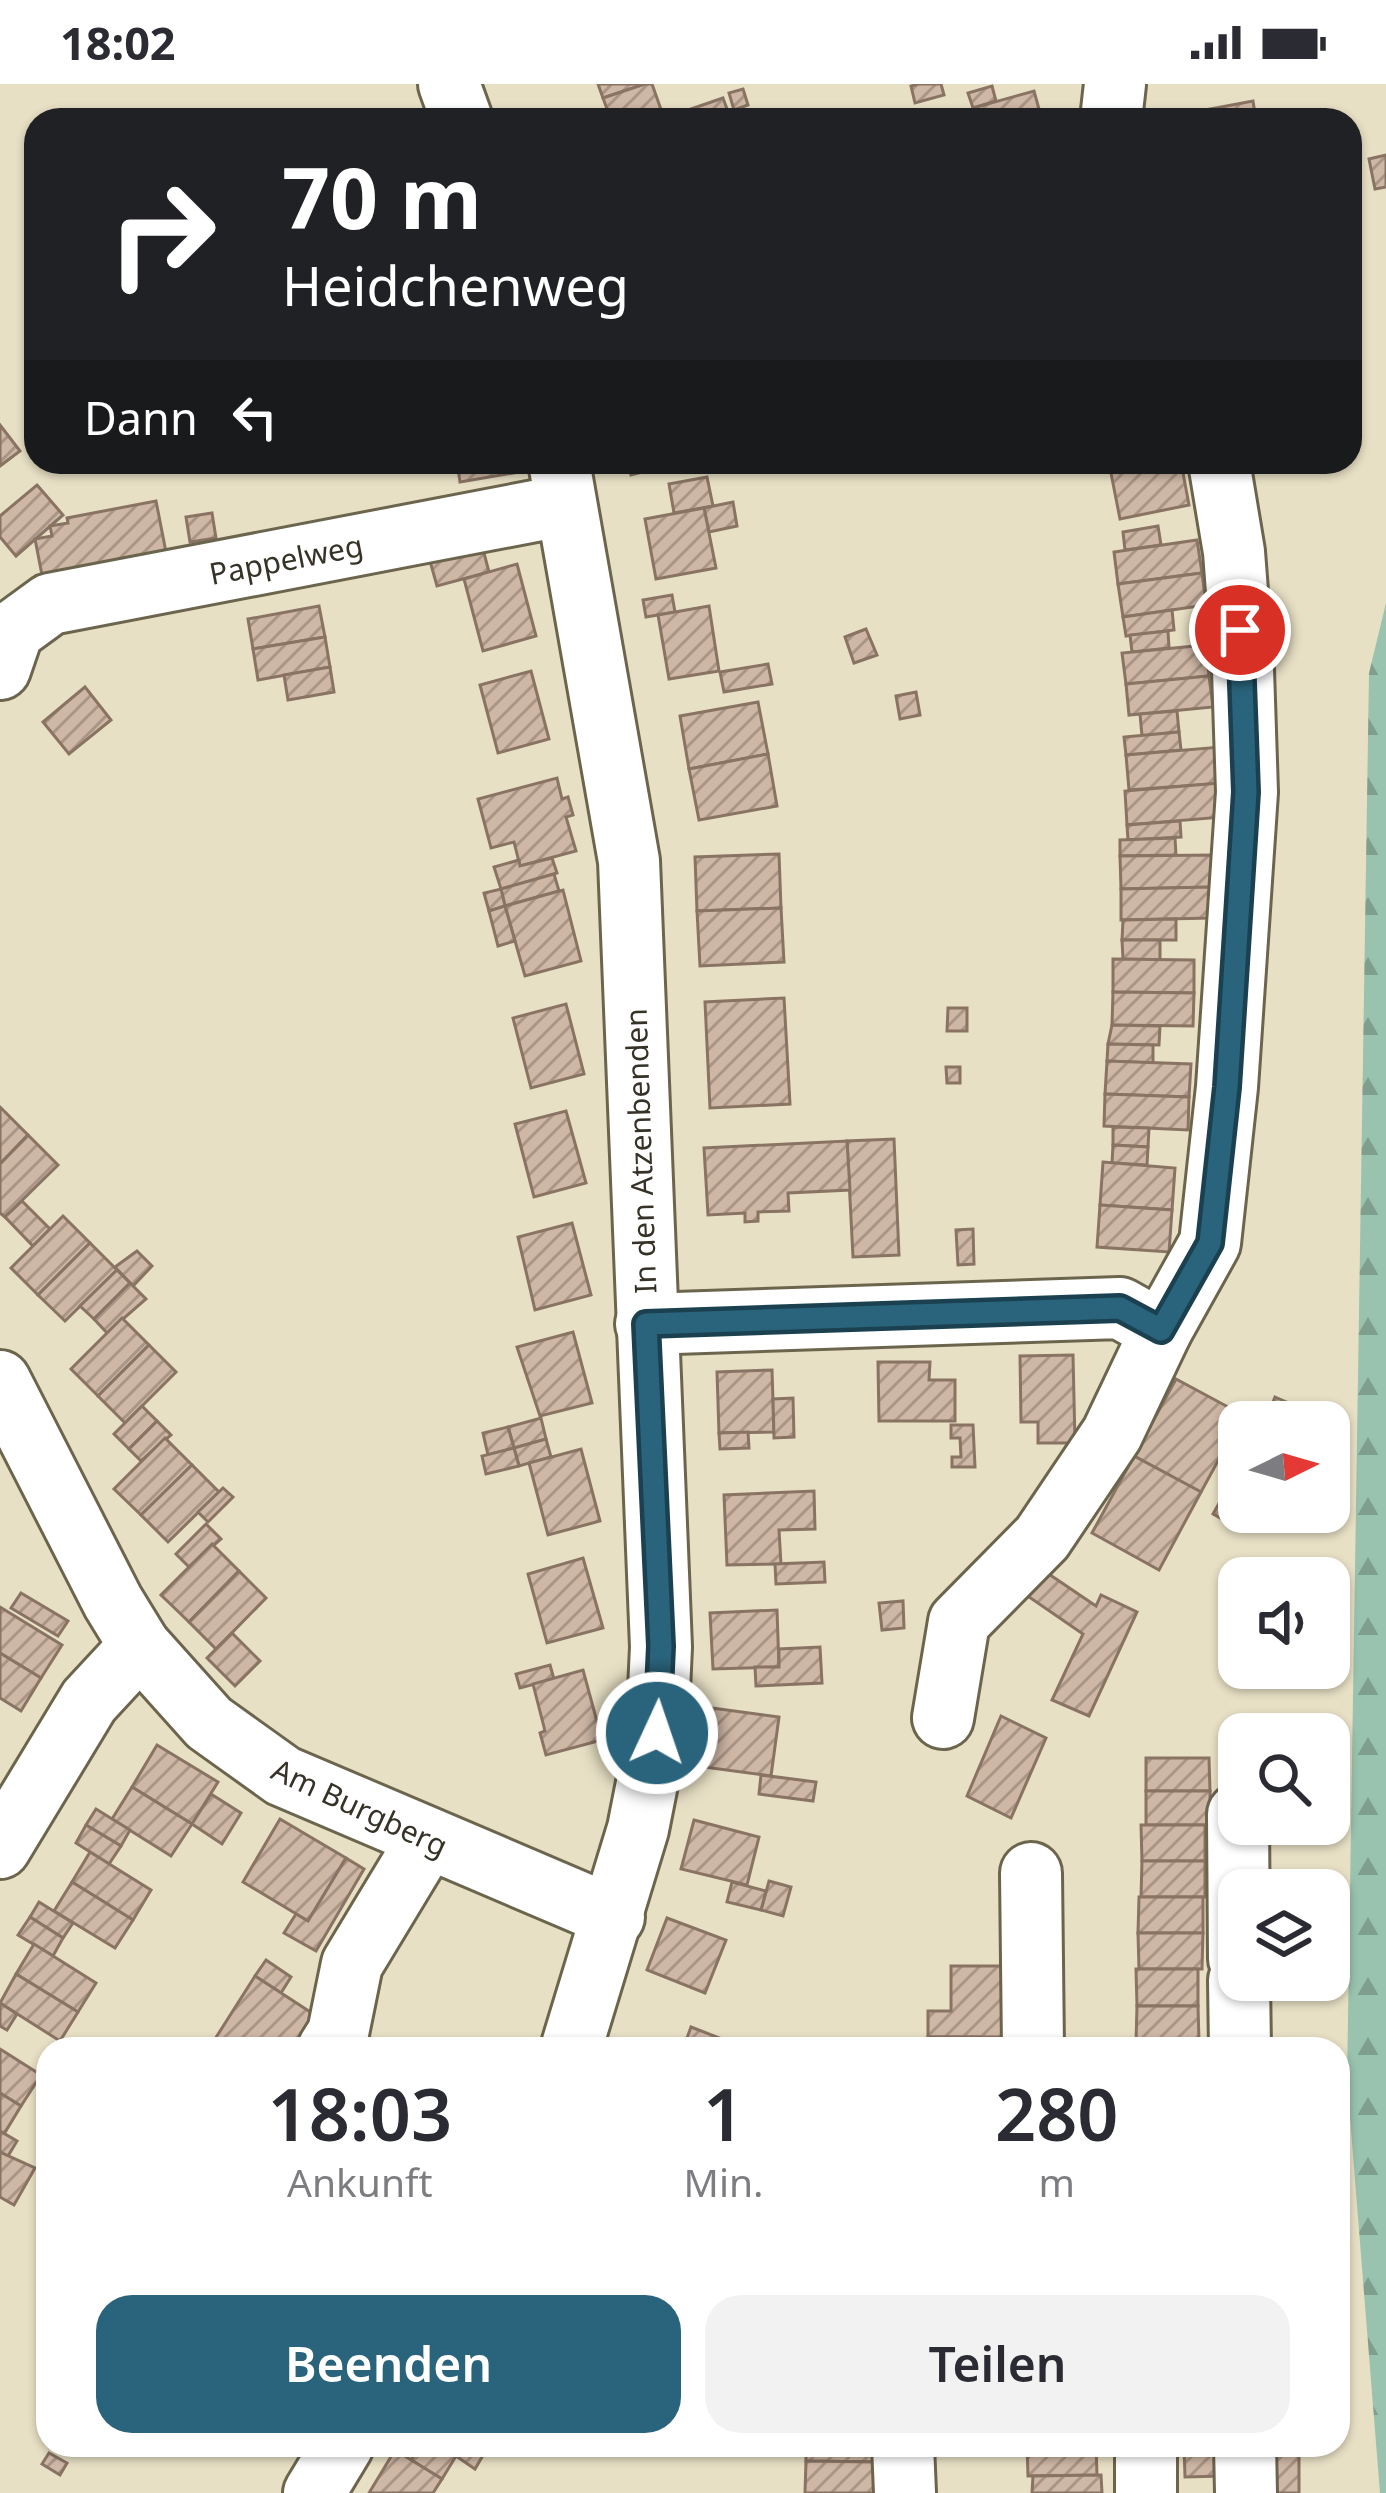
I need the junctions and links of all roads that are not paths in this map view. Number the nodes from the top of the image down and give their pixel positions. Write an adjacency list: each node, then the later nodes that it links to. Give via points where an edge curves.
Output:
1 (1222, 474): 5 (street, via 1236,575 1246,792 1227,1087 1210,1243)
2 (563, 483): 3 (street, Pappelweg, via 50,604); 4 (street, In den Atzenbenden, via 628,861)
3 (4, 641)
4 (646, 1324): 5 (street, via 1120,1308); 12 (street, In den Atzenbenden, via 661,1646 657,1733)
5 (1161, 1330): 8 (street, via 1112,1434 1042,1538 958,1622)
6 (0, 1381): 7 (street, Am Burgberg)
7 (140, 1646): 9 (street, Am Burgberg, via 209,1723 283,1776); 10 (street, via 89,1701)
8 (943, 1718)
9 (427, 1840): 12 (street, Am Burgberg); 14 (street, via 352,1964)
10 (0, 1848)
11 (1031, 1873): 16 (street)
12 (614, 1917): 15 (street, In den Atzenbenden)
13 (1239, 2001): 17 (street)
14 (336, 2037)
15 (575, 2037)
16 (1033, 2037)
17 (1240, 2037)
18 (336, 2457): 22 (street)
19 (903, 2457): 23 (street)
20 (1146, 2457): 24 (street)
21 (1245, 2457): 25 (street)
22 (314, 2493)
23 (904, 2493)
24 (1146, 2493)
25 (1246, 2493)

